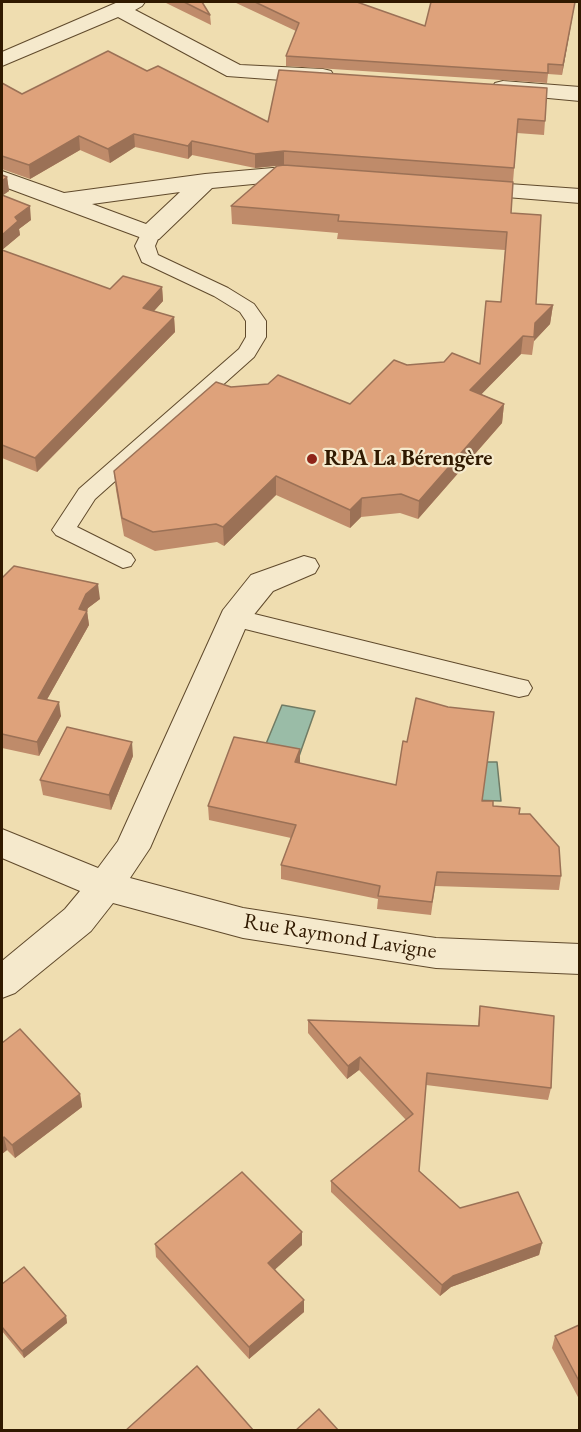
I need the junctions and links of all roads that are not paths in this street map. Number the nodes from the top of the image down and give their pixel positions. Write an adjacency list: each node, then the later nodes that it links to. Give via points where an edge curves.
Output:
1 (127, 5): 2 (street); 3 (street, via 234,71)
2 (2, 60)
3 (341, 78)
4 (484, 87): 5 (street)
5 (579, 94)
6 (331, 177): 8 (street, via 284,174)
7 (2, 178): 11 (street)
8 (206, 181): 11 (street); 12 (street)
9 (438, 185): 10 (street)
10 (579, 196)
11 (59, 201): 12 (street)
12 (150, 234): 13 (lane, via 146,246 149,258 247,308 256,321 256,337 247,353 87,494 64,530)
13 (123, 560)
14 (304, 566): 15 (street, via 262,583)
15 (234, 618): 16 (lane); 18 (street, via 132,848)
16 (519, 687)
17 (2, 843): 18 (street, Rue Raymond Lavigne)
18 (105, 886): 19 (street, Rue Raymond Lavigne, via 243,923 424,951); 20 (street, via 78,920)
19 (579, 959)
20 (2, 982)

